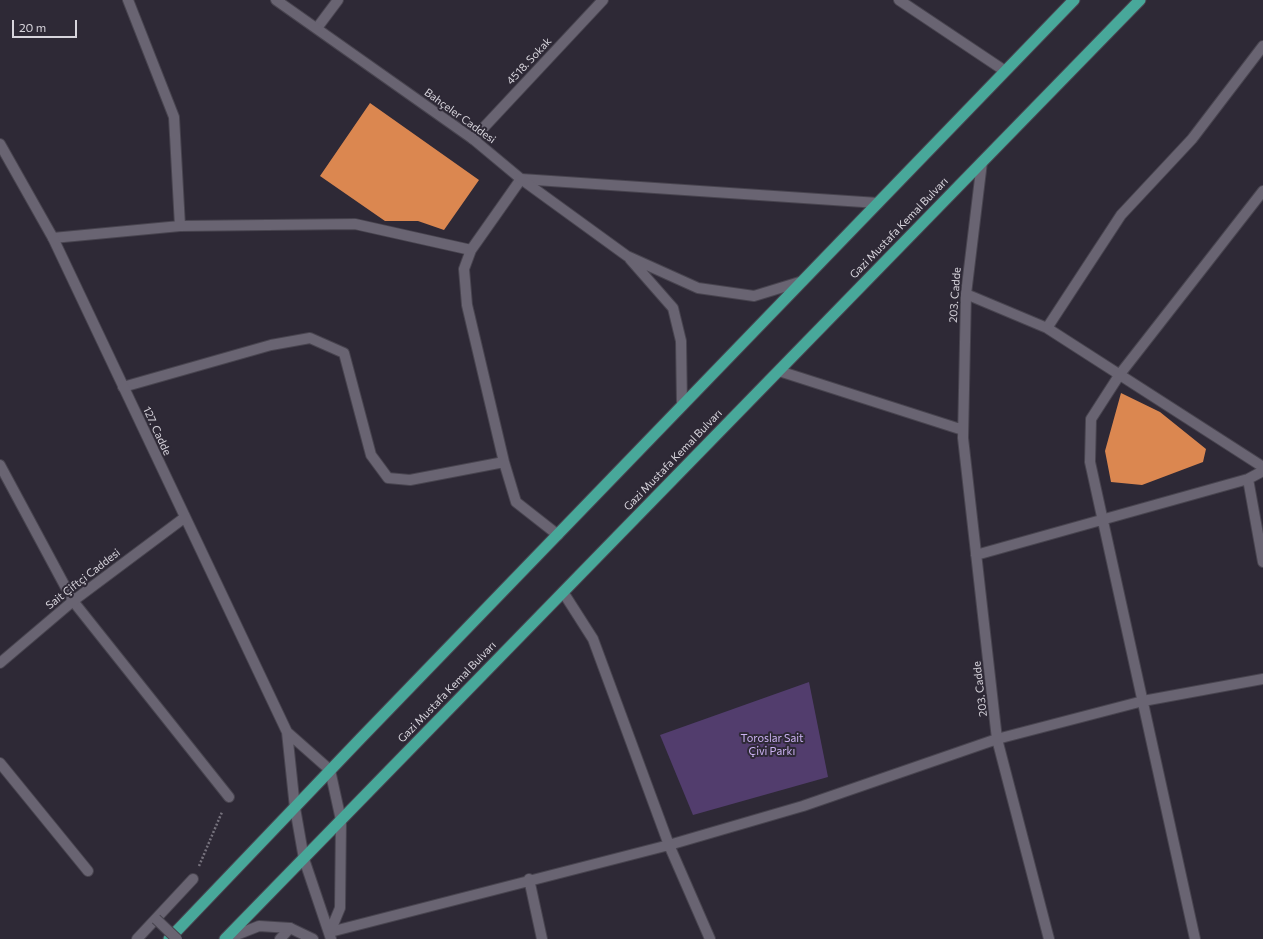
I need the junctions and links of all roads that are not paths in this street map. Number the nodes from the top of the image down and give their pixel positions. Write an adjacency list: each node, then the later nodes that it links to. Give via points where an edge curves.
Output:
1 (128, 0): 17 (street, via 174,117)
2 (276, 0): 8 (street, Bahçeler Caddesi)
3 (338, 0): 8 (street)
4 (603, 0): 11 (street, 4518. Sokak)
5 (899, 0): 10 (street)
6 (1074, 0): 10 (highway)
7 (1140, 0): 13 (highway, Gazi Mustafa Kemal Bulvarı)
8 (317, 28): 11 (street, Bahçeler Caddesi)
9 (1263, 46): 23 (street, via 1192,139 1121,215)
10 (1005, 71): 16 (highway)
11 (473, 139): 14 (street, Bahçeler Caddesi)
12 (0, 144): 18 (street, 127. Cadde)
13 (982, 162): 22 (street, 203. Cadde); 24 (highway, Gazi Mustafa Kemal Bulvarı)
14 (521, 179): 16 (street); 19 (street); 20 (street, Bahçeler Caddesi)
15 (1263, 191): 25 (street)
16 (878, 203): 21 (highway)
17 (180, 226): 18 (street); 19 (street, via 355,224)
18 (53, 238): 26 (street, 127. Cadde)
19 (471, 250): 29 (street, via 464,269 467,305)
20 (627, 256): 21 (street, via 698,288 754,296); 27 (street, via 673,308 681,341)
21 (803, 280): 27 (highway)
22 (966, 294): 23 (street); 28 (street, 203. Cadde)
23 (1047, 328): 25 (street)
24 (779, 371): 28 (street); 39 (highway, Gazi Mustafa Kemal Bulvarı)
25 (1120, 374): 31 (street); 35 (street, via 1091,419 1090,462)
26 (123, 387): 29 (street, via 272,344 310,338 344,353 371,455 388,478 410,480); 34 (street, 127. Cadde)
27 (682, 406): 36 (highway)
28 (963, 430): 37 (street, 203. Cadde)
29 (504, 462): 36 (street, via 516,502)
30 (0, 465): 40 (street)
31 (1263, 467)
32 (1263, 471): 33 (street)
33 (1248, 479): 35 (street); 38 (street)
34 (184, 518): 40 (street, Sait Çiftçi Caddesi); 44 (street, 127. Cadde)
35 (1103, 520): 37 (street); 43 (street)
36 (558, 535): 47 (highway)
37 (976, 555): 45 (street, 203. Cadde)
38 (1263, 558)
39 (563, 592): 50 (highway, Gazi Mustafa Kemal Bulvarı); 51 (street, via 593,639)
40 (73, 601): 41 (street, Sait Çiftçi Caddesi); 48 (street)
41 (0, 663)
42 (1263, 679): 43 (street)
43 (1143, 701): 45 (street); 68 (street)
44 (287, 732): 47 (street); 49 (street)
45 (998, 739): 51 (street, via 803,806); 67 (street, 203. Cadde)
46 (0, 763): 53 (street)
47 (330, 770): 49 (highway); 50 (street)
48 (229, 797)
49 (295, 808): 52 (street); 60 (highway)
50 (341, 820): 52 (highway, Gazi Mustafa Kemal Bulvarı); 58 (street, via 340,908)
51 (669, 845): 55 (street); 66 (street)
52 (304, 858): 58 (street); 62 (highway, Gazi Mustafa Kemal Bulvarı)
53 (88, 871)
54 (193, 879): 56 (street)
55 (530, 879): 58 (street); 65 (street)
56 (156, 919): 59 (street); 61 (street, bridge)
57 (290, 928): 62 (street, via 259,926); 63 (street); 64 (street)
58 (330, 936)
59 (138, 939)
60 (169, 939)
61 (177, 939)
62 (226, 939)
63 (280, 939)
64 (313, 939)
65 (542, 939)
66 (710, 939)
67 (1049, 939)
68 (1195, 939)

